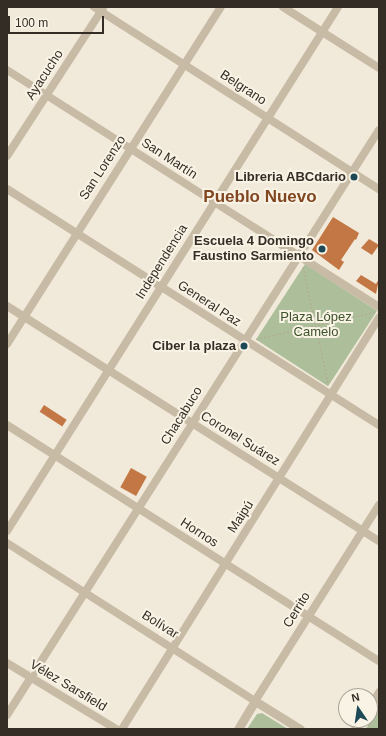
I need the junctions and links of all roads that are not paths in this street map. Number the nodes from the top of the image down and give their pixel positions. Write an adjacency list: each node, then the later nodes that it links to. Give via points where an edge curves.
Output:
1 (221, 7): 6 (street, San Lorenzo)
2 (283, 7): 5 (street)
3 (338, 7): 5 (street, Independencia)
4 (99, 8): 6 (street, Belgrano); 9 (street, Ayacucho)
5 (322, 32): 7 (street); 10 (street, Independencia)
6 (184, 65): 10 (street, Belgrano); 12 (street, San Lorenzo)
7 (379, 68)
8 (7, 70): 9 (street, San Martín)
9 (46, 95): 12 (street, San Martín); 13 (street, Ayacucho)
10 (267, 118): 14 (street, Belgrano); 17 (street, Independencia)
11 (379, 130): 14 (street, Chacabuco)
12 (130, 148): 17 (street, San Martín); 18 (street, San Lorenzo)
13 (7, 156)
14 (352, 172): 16 (street, Belgrano); 19 (street, Chacabuco)
15 (7, 189): 18 (street, General Paz)
16 (379, 189)
17 (214, 202): 19 (street, San Martín); 20 (street, Independencia)
18 (76, 232): 20 (street, General Paz); 23 (street, San Lorenzo)
19 (300, 257): 22 (street, San Martín); 25 (street, Chacabuco)
20 (161, 286): 25 (street, General Paz); 27 (street, Independencia)
21 (7, 306): 23 (street, Coronel Suárez)
22 (379, 307)
23 (24, 316): 26 (street, San Lorenzo); 27 (street, Coronel Suárez)
24 (379, 318): 28 (street, Maipú)
25 (244, 341): 28 (street, General Paz); 29 (street, Chacabuco)
26 (7, 344)
27 (109, 370): 29 (street, Coronel Suárez); 32 (street, Independencia)
28 (331, 394): 31 (street, General Paz); 33 (street, Maipú)
29 (192, 422): 33 (street, Coronel Suárez); 35 (street, Chacabuco)
30 (7, 425): 32 (street, Hornos)
31 (379, 425)
32 (55, 455): 35 (street, Hornos); 37 (street, Independencia)
33 (280, 479): 36 (street, Coronel Suárez); 40 (street, Maipú)
34 (379, 505): 36 (street, Cerrito)
35 (138, 508): 40 (street, Hornos); 41 (street, Chacabuco)
36 (362, 530): 38 (street, Coronel Suárez); 42 (street, Cerrito)
37 (7, 531)
38 (379, 541)
39 (7, 543): 41 (street, Bolívar)
40 (225, 563): 42 (street, Hornos); 43 (street, Maipú)
41 (85, 593): 43 (street, Bolívar); 46 (street, Chacabuco)
42 (308, 617): 44 (street, Hornos); 47 (street, Cerrito)
43 (174, 649): 47 (street, Bolívar); 50 (street, Maipú)
44 (379, 661)
45 (7, 663): 46 (street, Vélez Sarsfield)
46 (31, 678): 48 (street, Chacabuco); 49 (street, Vélez Sarsfield)
47 (255, 701): 51 (street, Cerrito); 52 (street, Bolívar)
48 (7, 715)
49 (116, 729)
50 (122, 729)
51 (238, 729)
52 (300, 729)

